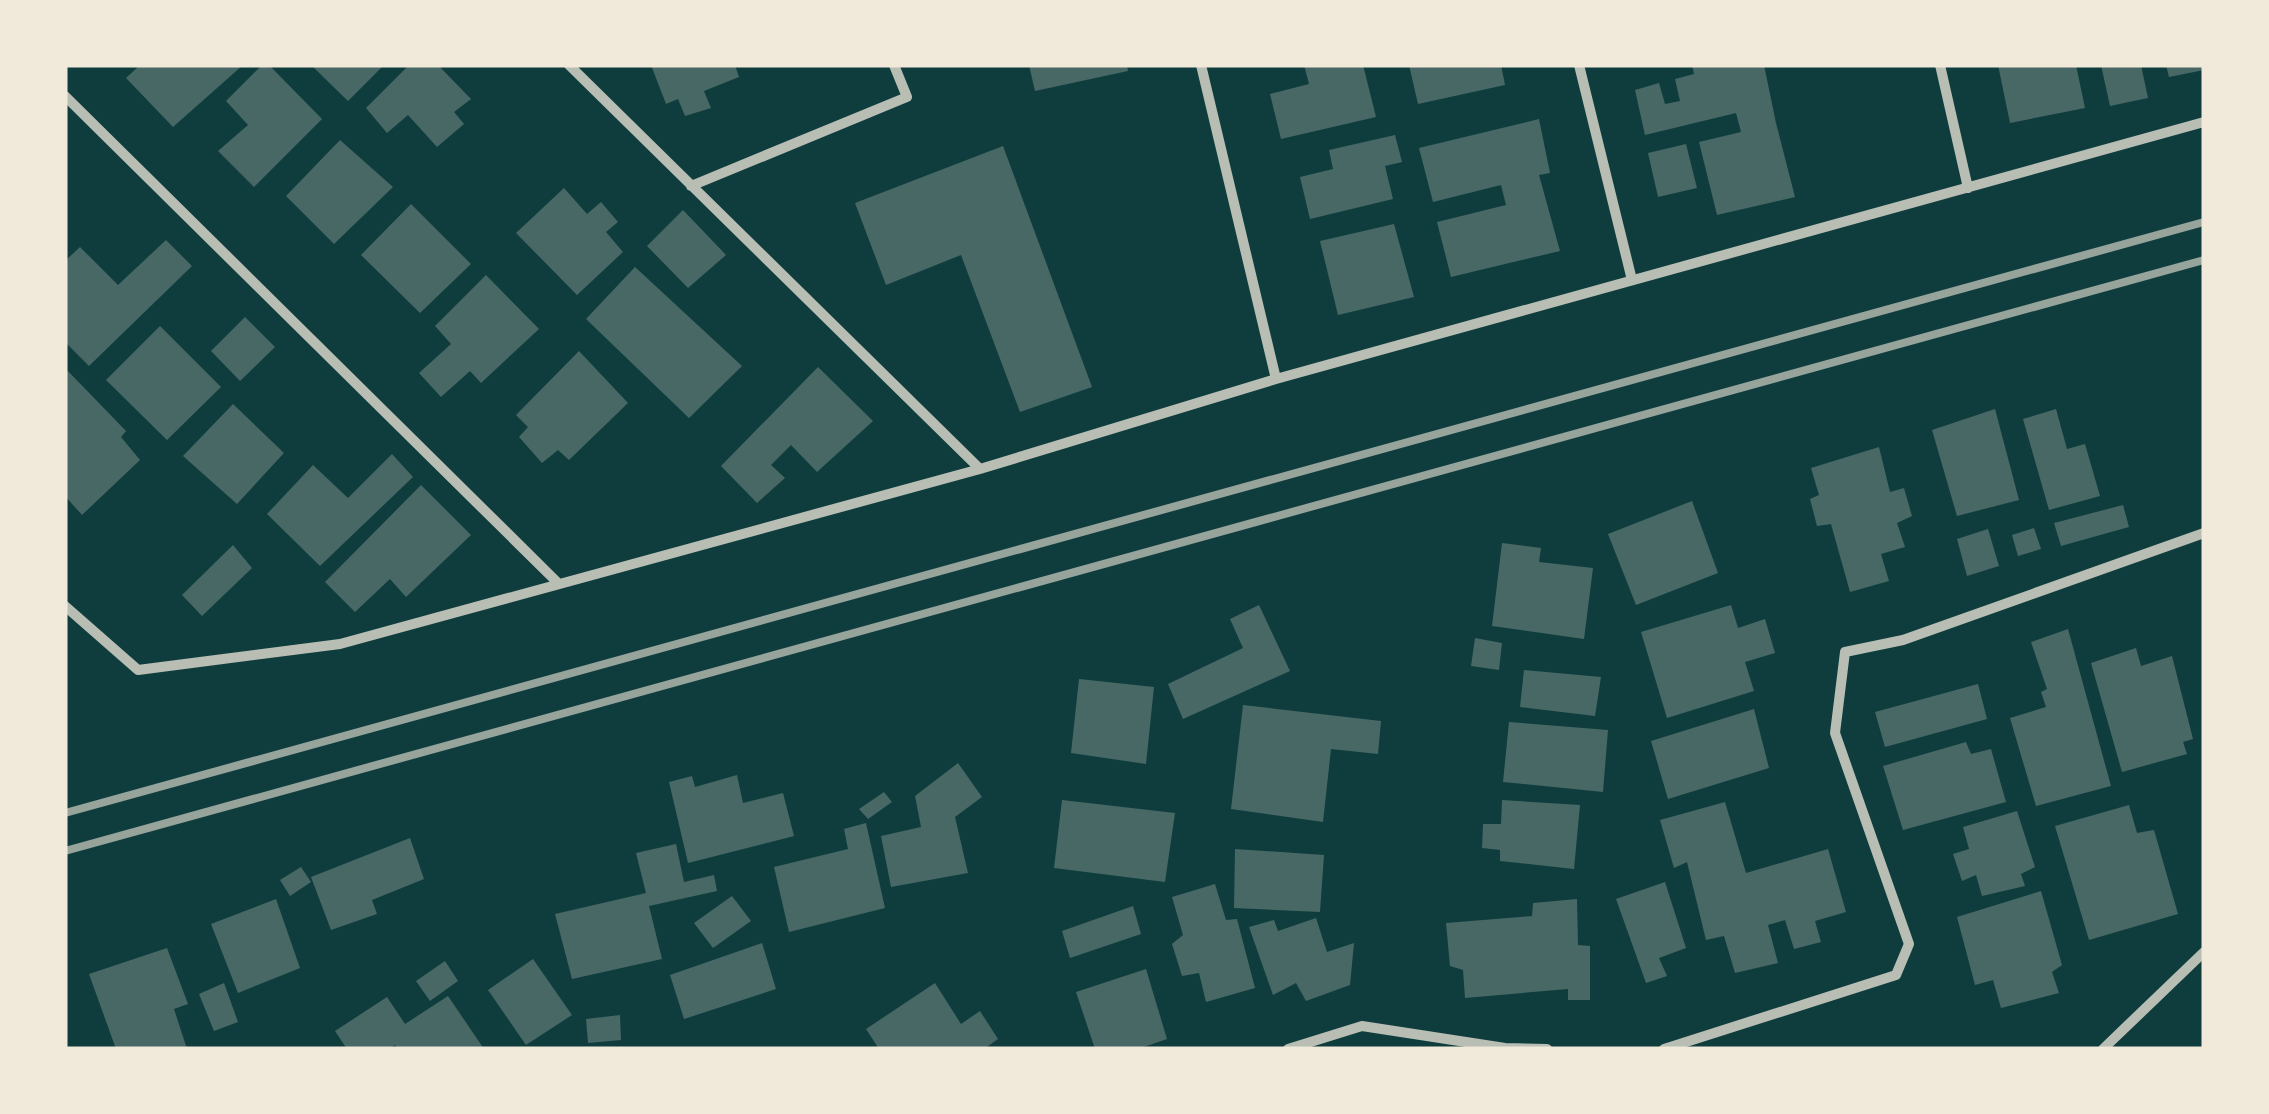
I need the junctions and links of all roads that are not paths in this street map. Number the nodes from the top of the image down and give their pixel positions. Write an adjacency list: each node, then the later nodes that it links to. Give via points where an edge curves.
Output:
1 (568, 65): 8 (street)
2 (894, 65): 8 (street, via 907,97)
3 (1201, 65): 11 (street)
4 (1579, 65): 10 (street)
5 (1940, 65): 9 (street)
6 (65, 96): 14 (street)
7 (2204, 122): 9 (street)
8 (691, 186): 12 (street)
9 (1968, 188): 10 (street)
10 (1632, 280): 11 (street)
11 (1276, 379): 12 (street)
12 (980, 469): 14 (street)
13 (2204, 533): 19 (street, via 1902,640 1846,652 1834,733 1909,944 1896,975)
14 (559, 584): 15 (street, via 340,644 138,670)
15 (65, 606)
16 (2204, 952): 20 (street)
17 (1288, 1049): 18 (street, via 1362,1026)
18 (1547, 1049)
19 (1664, 1049)
20 (2103, 1049)

